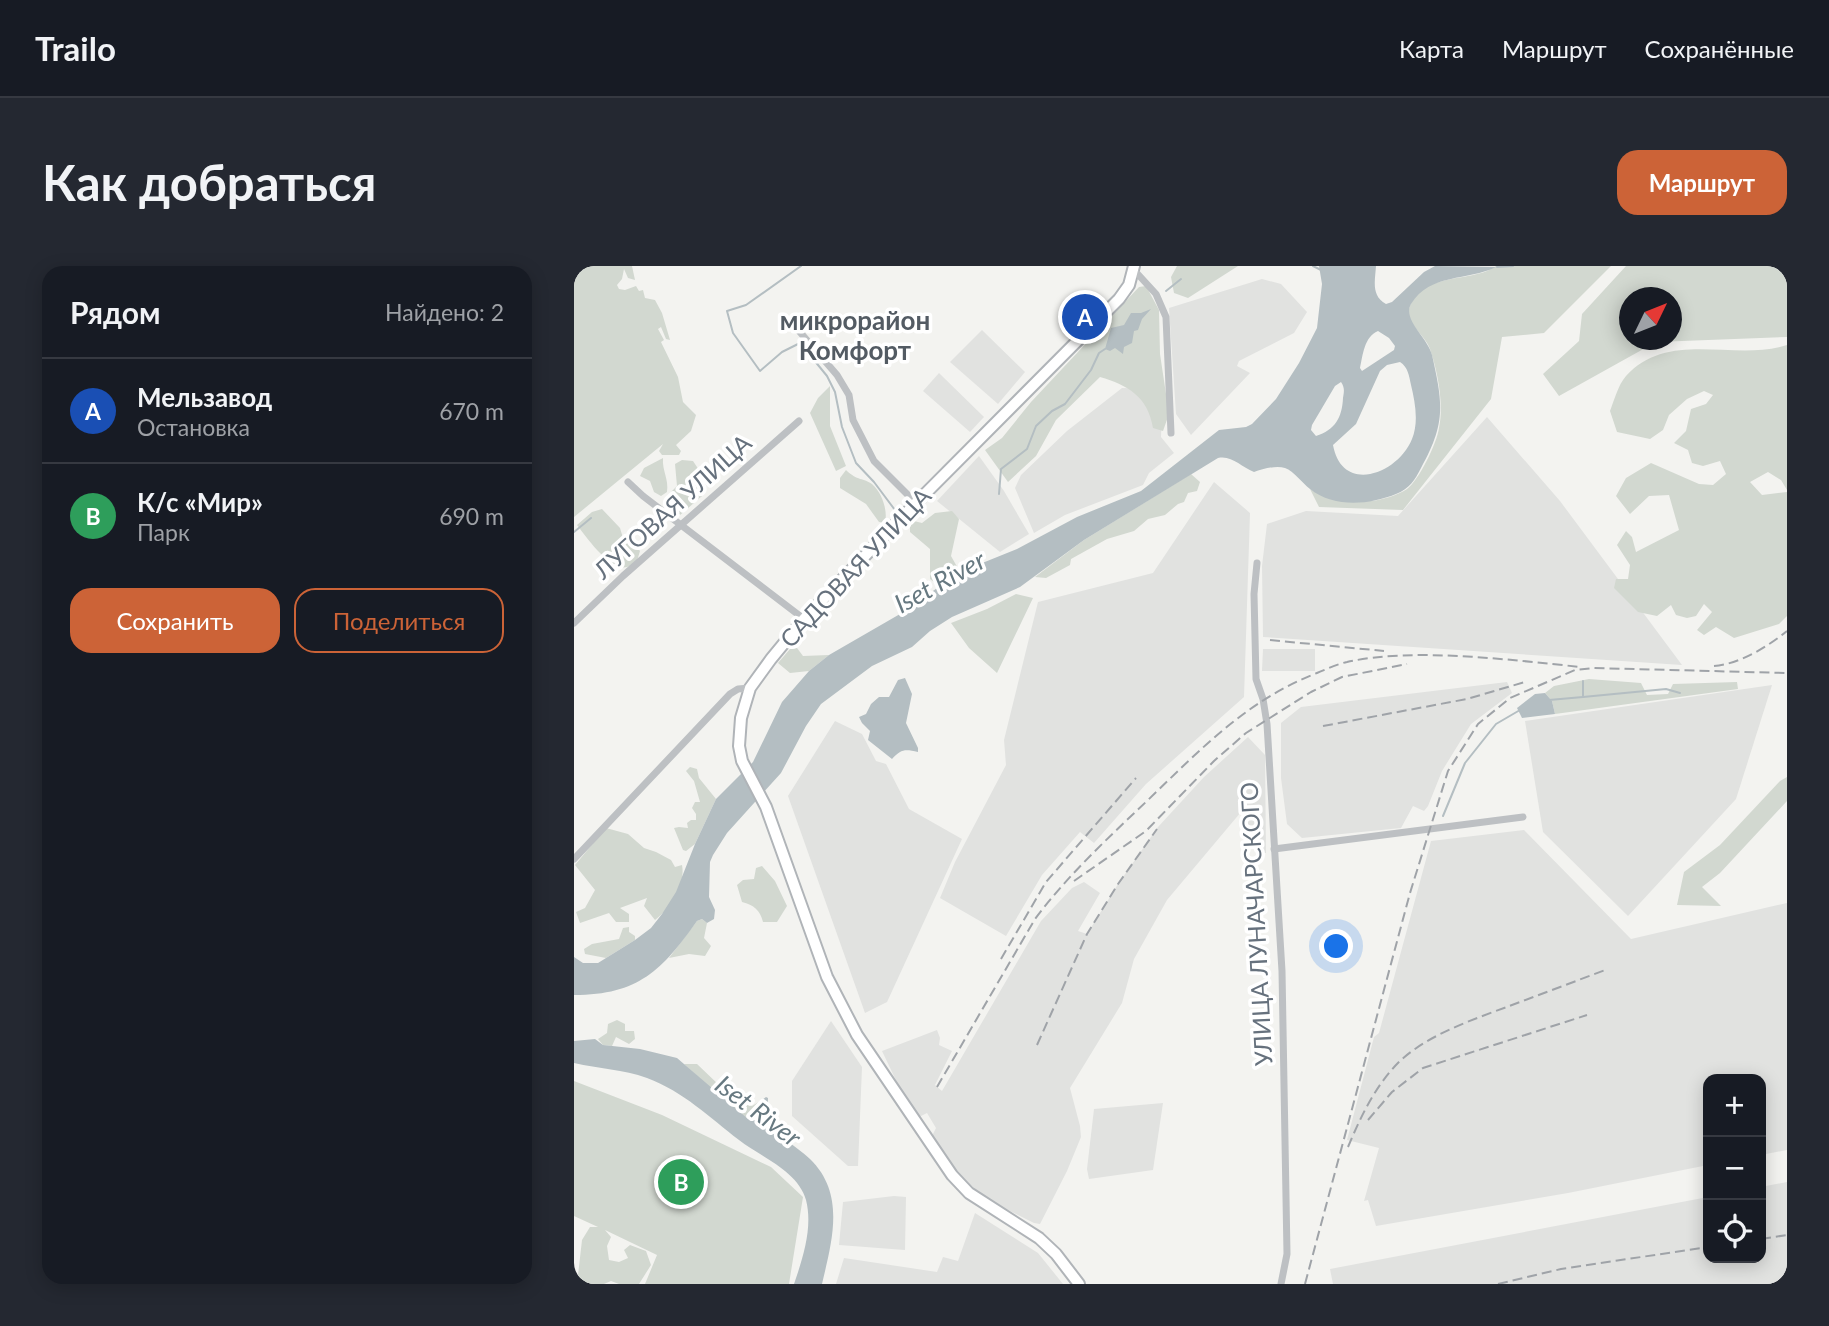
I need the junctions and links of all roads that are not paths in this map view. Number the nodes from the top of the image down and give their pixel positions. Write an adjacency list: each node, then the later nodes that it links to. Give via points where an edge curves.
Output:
1 (1134, 268): 4 (street, via 1156,294 1166,317); 6 (main road, САДОВАЯ УЛИЦА, via 1119,299)
2 (799, 331): 6 (street, via 837,374 874,461)
3 (799, 421): 7 (street, ЛУГОВАЯ УЛИЦА)
4 (1171, 433)
5 (628, 482): 7 (street)
6 (916, 503): 9 (main road, САДОВАЯ УЛИЦА)
7 (681, 524): 9 (street); 10 (street, ЛУГОВАЯ УЛИЦА)
8 (1257, 563): 13 (street, УЛИЦА ЛУНАЧАРСКОГО, via 1256,679 1267,724)
9 (804, 620): 11 (main road, САДОВАЯ УЛИЦА)
10 (574, 623)
11 (750, 688): 14 (street, САДОВАЯ УЛИЦА, via 730,694); 15 (main road, via 739,734 742,761 766,807 827,977 857,1035 952,1175 978,1199 1039,1238)
12 (1523, 817): 13 (street)
13 (1275, 849): 16 (street, УЛИЦА ЛУНАЧАРСКОГО, via 1287,1254)
14 (574, 859)
15 (1079, 1284)
16 (1281, 1284)

